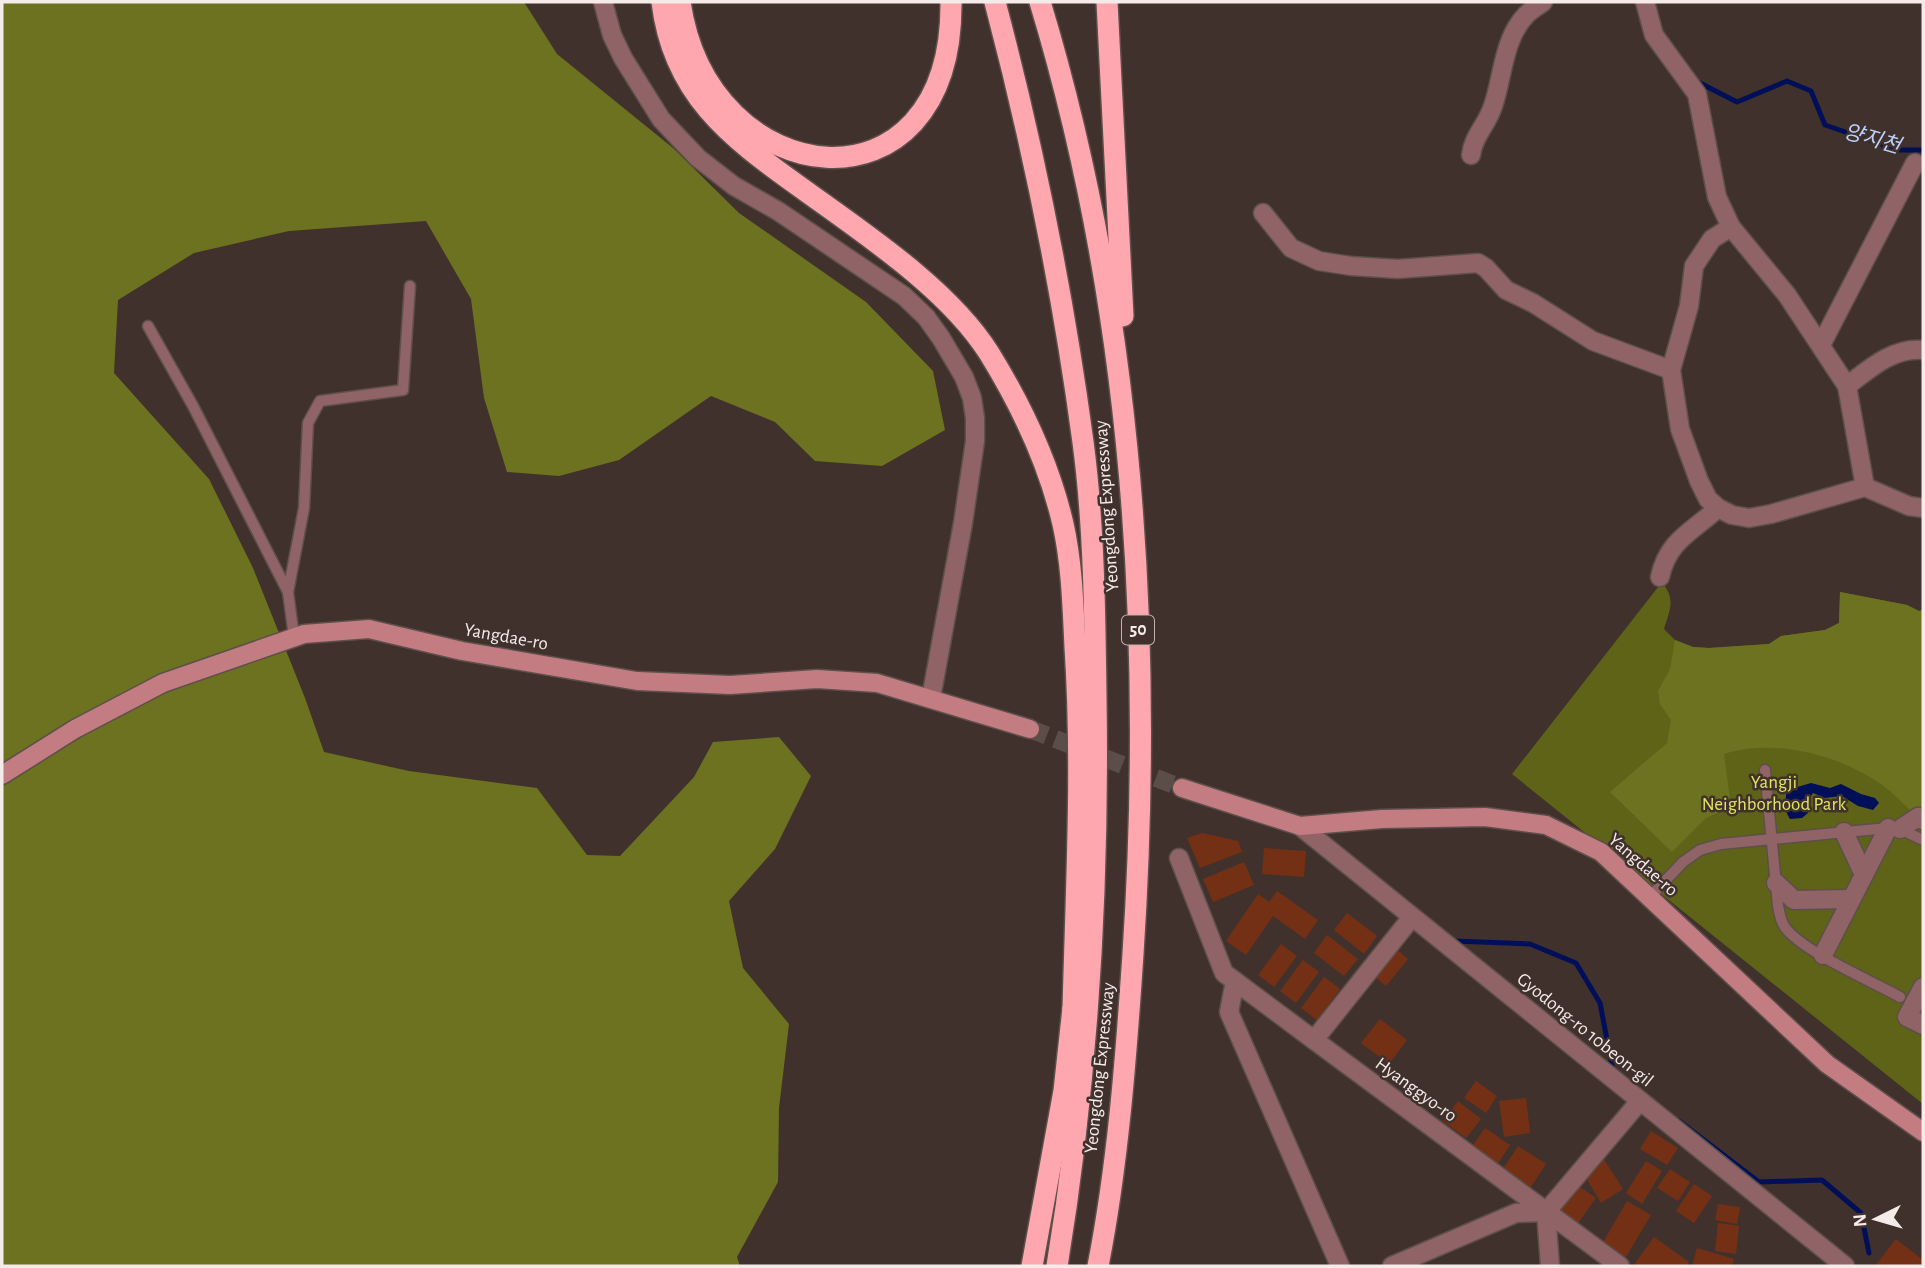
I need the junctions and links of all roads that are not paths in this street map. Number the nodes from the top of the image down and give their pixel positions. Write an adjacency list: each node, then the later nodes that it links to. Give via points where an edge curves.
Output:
1 (603, 2): 27 (street, via 612,35 661,119 698,158 904,296 933,328 964,377 972,398 975,441)
2 (662, 2): 49 (highway, via 677,58 714,117 743,146 878,243 953,310 987,350 1037,446 1063,524 1073,603 1079,704)
3 (680, 2): 4 (highway, via 694,56 723,103 768,141 790,152 830,158 882,147 918,118 940,78)
4 (951, 2)
5 (995, 2): 32 (highway, Yeongdong Expressway / 50, via 1038,178 1083,445 1094,597)
6 (1040, 2): 23 (highway, Yeongdong Expressway / 50, via 1073,121 1102,263 1116,346)
7 (1107, 2): 23 (highway)
8 (1544, 2): 10 (street, via 1526,14 1516,29 1493,107 1473,142)
9 (1645, 2): 13 (street, via 1654,35 1697,94 1717,197)
10 (1471, 155)
11 (1914, 163): 16 (street)
12 (1263, 213): 18 (street, via 1291,248 1319,261 1398,269 1478,263 1506,290 1592,341)
13 (1731, 227): 16 (street); 18 (street, via 1712,239 1694,266 1689,306)
14 (410, 286): 25 (lane, via 403,390 320,401 307,423 304,508)
15 (148, 326): 25 (lane)
16 (1821, 345): 19 (street)
17 (1923, 350): 19 (street, via 1893,355)
18 (1671, 370): 21 (street, via 1680,429 1699,481)
19 (1847, 386): 20 (street)
20 (1865, 487): 21 (street, via 1749,518); 22 (street)
21 (1718, 509): 24 (street, via 1671,548)
22 (1923, 509)
23 (1133, 528): 57 (highway, Yeongdong Expressway / 50, via 1141,756 1137,900 1116,1144)
24 (1660, 577)
25 (288, 592): 26 (lane)
26 (294, 637): 27 (street, Yangdae-ro, via 369,629 462,651 637,681 730,685 817,679 877,683); 30 (street, Yangdae-ro, via 163,683 75,729)
27 (931, 698): 28 (street, Yangdae-ro)
28 (1030, 729)
29 (1765, 770): 37 (lane)
30 (2, 775)
31 (1182, 788): 34 (street, Yangdae-ro)
32 (1097, 805): 49 (highway, Yeongdong Expressway / 50); 56 (highway, Yeongdong Expressway / 50, via 1091,968 1076,1137)
33 (1923, 820): 35 (street, via 1918,817)
34 (1300, 826): 42 (street, Yangdae-ro, via 1485,817 1546,825 1601,852); 44 (street, Gyodong-ro 10beon-gil)
35 (1894, 829): 36 (lane); 38 (lane); 40 (street)
36 (1844, 832): 37 (lane); 40 (street)
37 (1772, 840): 41 (lane); 42 (lane, via 1700,850)
38 (1923, 840)
39 (1179, 858): 46 (street, Hyanggyo-ro, via 1224,973)
40 (1864, 875): 43 (street)
41 (1776, 883): 43 (street, via 1794,900); 45 (lane, via 1786,930)
42 (1649, 898): 53 (street, Yangdae-ro, via 1827,1064)
43 (1851, 899): 45 (street)
44 (1412, 917): 51 (street); 52 (street, Gyodong-ro 10beon-gil)
45 (1823, 955): 48 (lane)
46 (1235, 981): 51 (street, Hyanggyo-ro); 58 (street, via 1229,1012)
47 (1923, 987): 48 (street)
48 (1912, 1004): 50 (street, via 1907,1017)
49 (1073, 1010): 55 (highway, Yeongdong Expressway / 50, via 1064,1091)
50 (1923, 1025)
51 (1314, 1040): 54 (street, Hyanggyo-ro)
52 (1640, 1101): 54 (street); 62 (street, Gyodong-ro 10beon-gil)
53 (1923, 1132)
54 (1546, 1212): 59 (street, via 1516,1213); 60 (street); 61 (street, Hyanggyo-ro)
55 (1032, 1266)
56 (1057, 1266)
57 (1098, 1266)
58 (1339, 1266)
59 (1392, 1266)
60 (1550, 1266)
61 (1620, 1266)
62 (1845, 1266)

